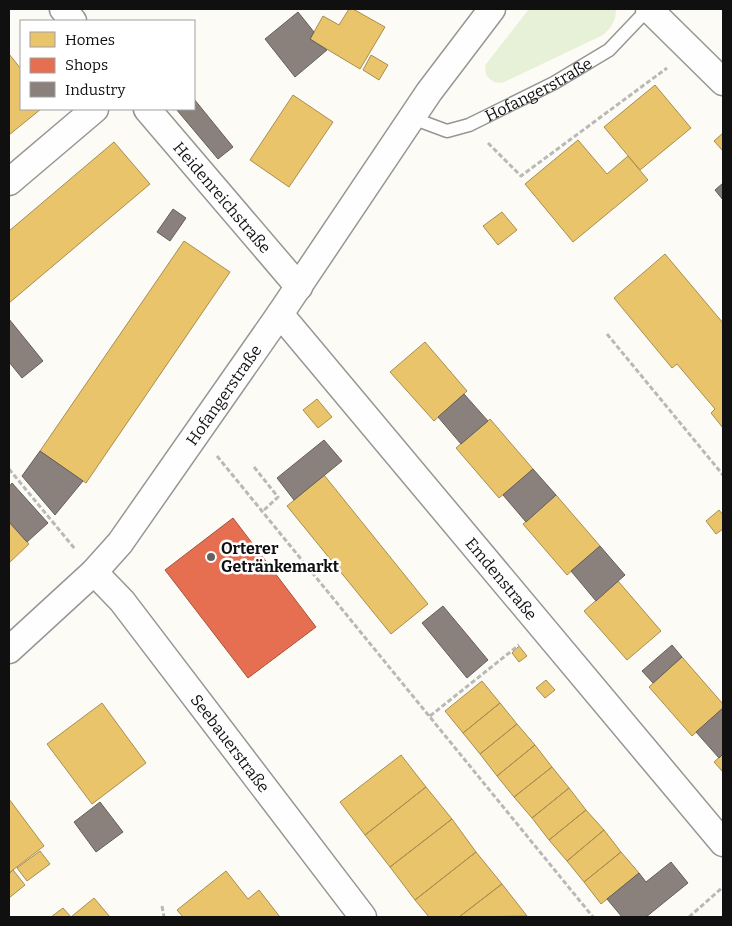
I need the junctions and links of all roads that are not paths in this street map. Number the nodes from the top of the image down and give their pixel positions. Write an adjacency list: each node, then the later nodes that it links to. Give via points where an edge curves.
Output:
1 (63, 9): 4 (street)
2 (492, 9): 8 (street, Hofangerstraße)
3 (649, 9): 5 (street); 8 (lane, Hofangerstraße, via 609,50 554,83 469,125 447,131)
4 (72, 20)
5 (723, 82)
6 (93, 110): 9 (street)
7 (148, 110): 10 (street, Heidenreichstraße)
8 (412, 118): 10 (street, Hofangerstraße)
9 (9, 182)
10 (299, 287): 11 (street, Hofangerstraße)
11 (280, 314): 12 (street, Hofangerstraße, via 120,543); 14 (street, Emdenstraße)
12 (94, 572): 13 (street, Hofangerstraße); 15 (street, Seebauerstraße, via 122,602)
13 (9, 650)
14 (723, 844)
15 (363, 917)

